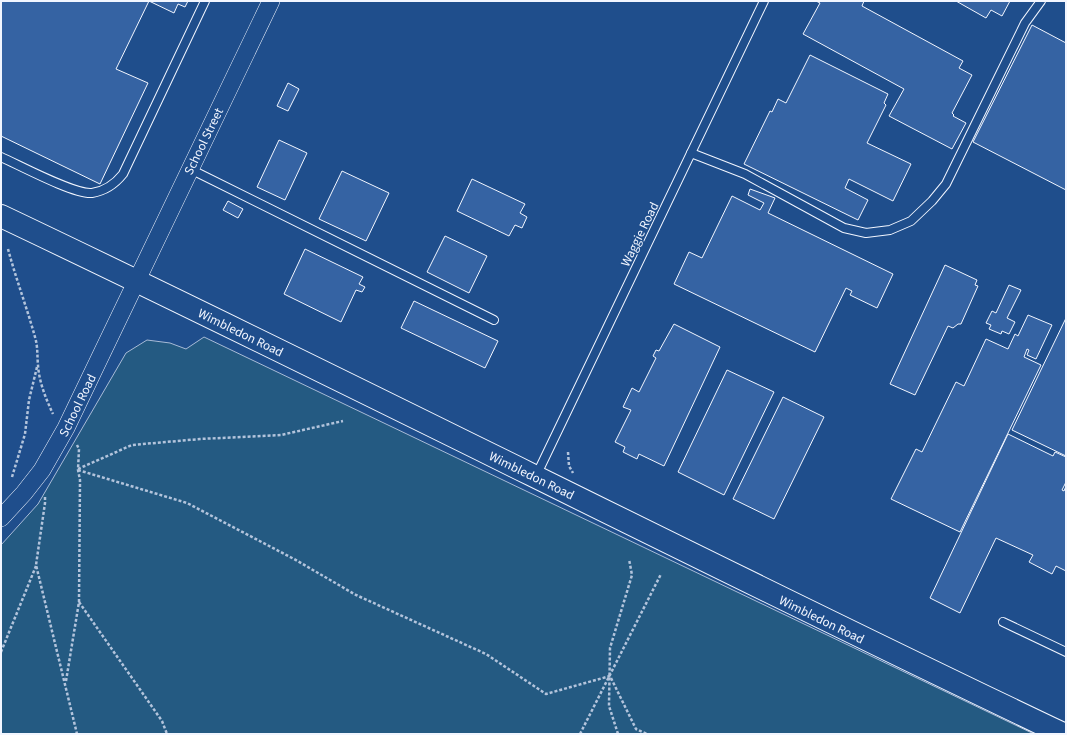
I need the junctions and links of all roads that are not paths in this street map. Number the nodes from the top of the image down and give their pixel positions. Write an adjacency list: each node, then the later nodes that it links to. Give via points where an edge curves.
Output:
1 (205, 1): 6 (lane, via 123,174 117,181 91,193 74,190)
2 (271, 1): 7 (street, School Street)
3 (764, 1): 5 (lane, Waggie Road)
4 (1041, 1): 5 (lane, via 1025,23 946,184 911,221 890,230 866,233 844,228 745,174)
5 (691, 153): 11 (lane, Waggie Road)
6 (1, 157)
7 (190, 169): 9 (street, School Street); 10 (lane)
8 (1, 216): 9 (main road, Wimbledon Road)
9 (136, 280): 11 (main road, Wimbledon Road); 12 (street, School Road, via 54,450 42,470)
10 (494, 320)
11 (536, 477): 15 (main road, Wimbledon Road)
12 (1, 518)
13 (1003, 622): 14 (lane)
14 (1066, 652)
15 (1063, 734)

